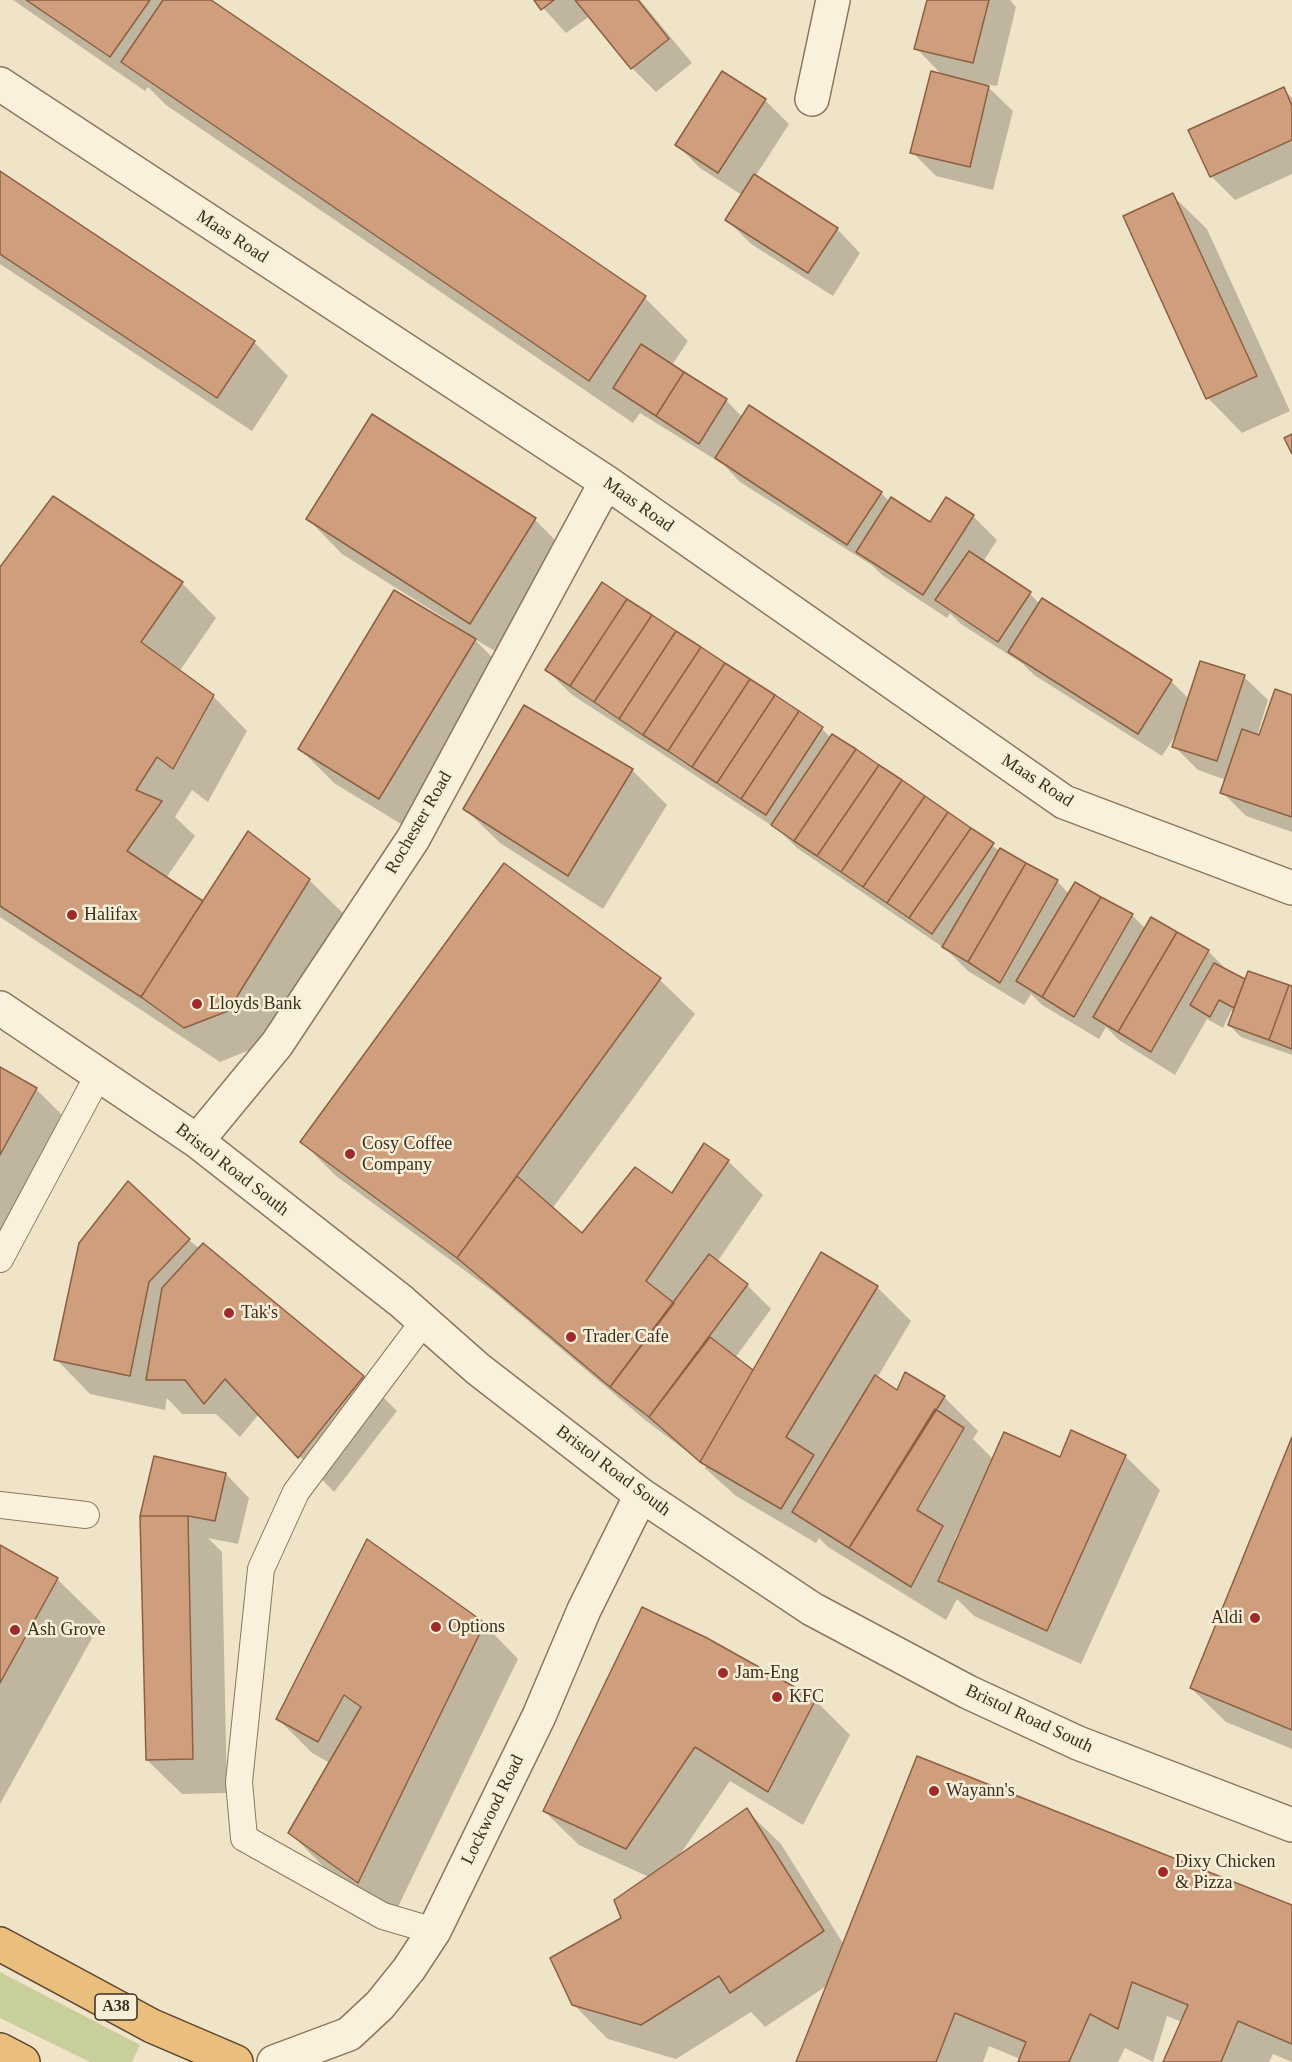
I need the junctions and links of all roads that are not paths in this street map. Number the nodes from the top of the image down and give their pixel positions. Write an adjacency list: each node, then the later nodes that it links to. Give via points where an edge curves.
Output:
1 (833, 0): 3 (street)
2 (0, 84): 4 (street, Maas Road)
3 (812, 99)
4 (606, 483): 5 (street, Maas Road, via 1064,802); 8 (street, Rochester Road, via 413,839 277,1044)
5 (1292, 888)
6 (0, 1008): 7 (street, Bristol Road South)
7 (99, 1074): 8 (street, Bristol Road South); 9 (lane)
8 (196, 1141): 10 (street, Bristol Road South)
9 (0, 1259)
10 (424, 1321): 11 (street, Bristol Road South, via 478,1369); 15 (lane, via 296,1492 261,1569 239,1782 244,1839 383,1916)
11 (641, 1495): 14 (street, Bristol Road South, via 812,1609 968,1692 1078,1743); 15 (street, Lockwood Road)
12 (0, 1505): 13 (lane)
13 (86, 1515)
14 (1292, 1825)
15 (434, 1930): 20 (street, Lockwood Road, via 409,1969 349,2034)
16 (0, 1944): 19 (highway, A38, via 152,2026)
17 (0, 2050): 18 (highway)
18 (23, 2062)
19 (236, 2062)
20 (274, 2062)

